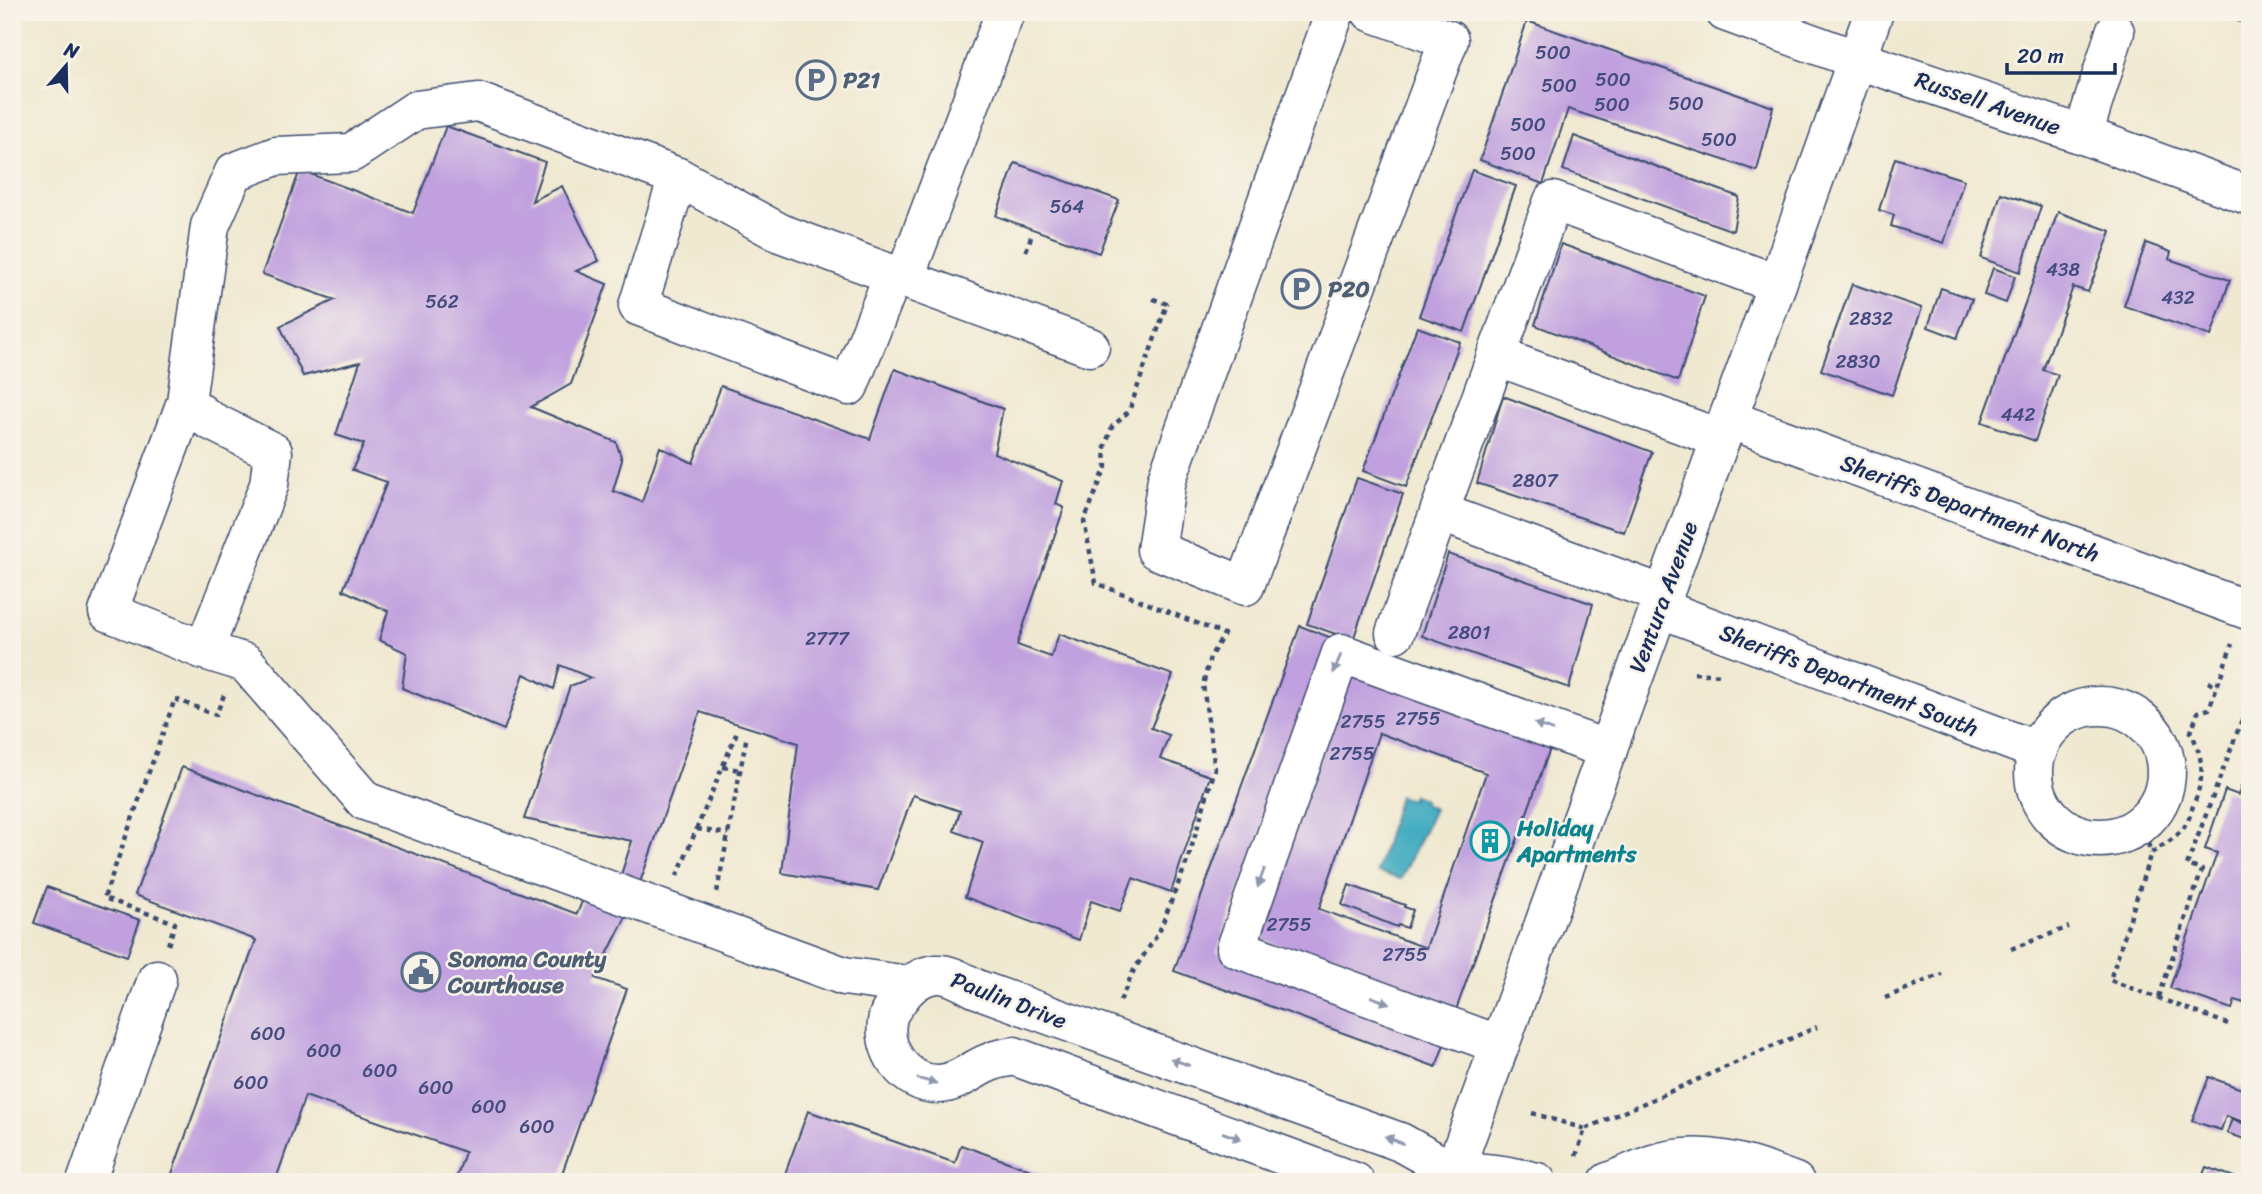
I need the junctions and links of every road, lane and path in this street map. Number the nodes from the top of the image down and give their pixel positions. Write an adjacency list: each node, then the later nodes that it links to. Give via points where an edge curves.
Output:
1 (1005, 12): 15 (street)
2 (1335, 12): 3 (street, via 1167,478 1156,550 1245,586 1449,40)
3 (1371, 12)
4 (1725, 12): 9 (street, Russell Avenue)
5 (1874, 12): 9 (street, Ventura Avenue)
6 (2217, 12): 7 (path)
7 (2250, 24)
8 (2115, 32): 10 (street)
9 (1858, 60): 10 (street, Russell Avenue); 16 (street, Ventura Avenue)
10 (2084, 135): 12 (street, Russell Avenue)
11 (678, 177): 15 (street, via 780,233); 15 (street, via 638,306 849,386); 19 (street, via 478,102 416,110 351,153 276,156 234,173 210,226)
12 (2250, 197)
13 (1032, 234): 14 (path)
14 (1026, 251)
15 (899, 275): 17 (street)
16 (1777, 284): 18 (street, via 1553,201); 20 (street, Ventura Avenue)
17 (1090, 346)
18 (1496, 356): 20 (street, Sheriffs Department North); 21 (street)
19 (186, 402): 25 (street, via 209,421 273,452 269,485); 25 (street, via 108,612)
20 (1724, 429): 22 (street, Ventura Avenue); 23 (street, Sheriffs Department North, via 2212,597)
21 (1439, 512): 22 (street, Sheriffs Department South); 24 (street)
22 (1662, 601): 33 (street, Ventura Avenue); 34 (street, Sheriffs Department South)
23 (2246, 625): 29 (path, via 2233,640)
24 (1395, 633)
25 (220, 655): 43 (street, via 246,663 365,801); 49 (path, via 216,716 175,699 104,898 175,923)
26 (1694, 673): 27 (path)
27 (1724, 676)
28 (2208, 682): 29 (path)
29 (2217, 687): 41 (path, via 2208,709 2198,712 2191,732 2203,772 2197,796 2185,825)
30 (2250, 710): 52 (path, via 2246,709 2187,865 2202,870)
31 (737, 732): 35 (path)
32 (747, 735): 37 (path)
33 (1608, 750): 56 (street, Ventura Avenue); 56 (street, one-way to 56, via 1341,653 1236,948)
34 (2038, 751)
35 (723, 767): 37 (path); 38 (path)
36 (1215, 769): 53 (path, via 1188,859 1159,932 1133,970)
37 (740, 771): 39 (path)
38 (697, 829): 39 (path); 43 (path)
39 (728, 834): 45 (path)
40 (2148, 843): 41 (path)
41 (2151, 853): 44 (path)
42 (2126, 908): 44 (path)
43 (664, 909): 45 (street)
44 (2132, 912): 52 (path, via 2110,980)
45 (710, 927): 50 (street, via 844,976)
46 (2069, 927): 47 (path)
47 (2011, 949)
48 (1942, 974): 51 (path)
49 (157, 979): 61 (street)
50 (908, 985): 60 (street, Paulin Drive, one-way to 50, via 1400,1142 948,976 937,974); 62 (street, one-way to 62, via 888,1015 886,1033 889,1050 903,1070 921,1082 958,1080 992,1061 1014,1056)
51 (1885, 998)
52 (2159, 998): 54 (path)
53 (1120, 1002)
54 (2228, 1024)
55 (1817, 1027): 58 (path)
56 (1500, 1045): 60 (street, Ventura Avenue)
57 (1532, 1113): 58 (path)
58 (1585, 1129): 59 (path)
59 (1576, 1156)
60 (1452, 1177): 63 (street, Paulin Drive); 64 (street, Paulin Drive, via 1504,1173)
61 (86, 1182)
62 (1356, 1182)
63 (1416, 1182)
64 (1537, 1182)
65 (1608, 1182): 66 (street, via 1653,1164 1697,1156 1747,1164)
66 (1795, 1182)

